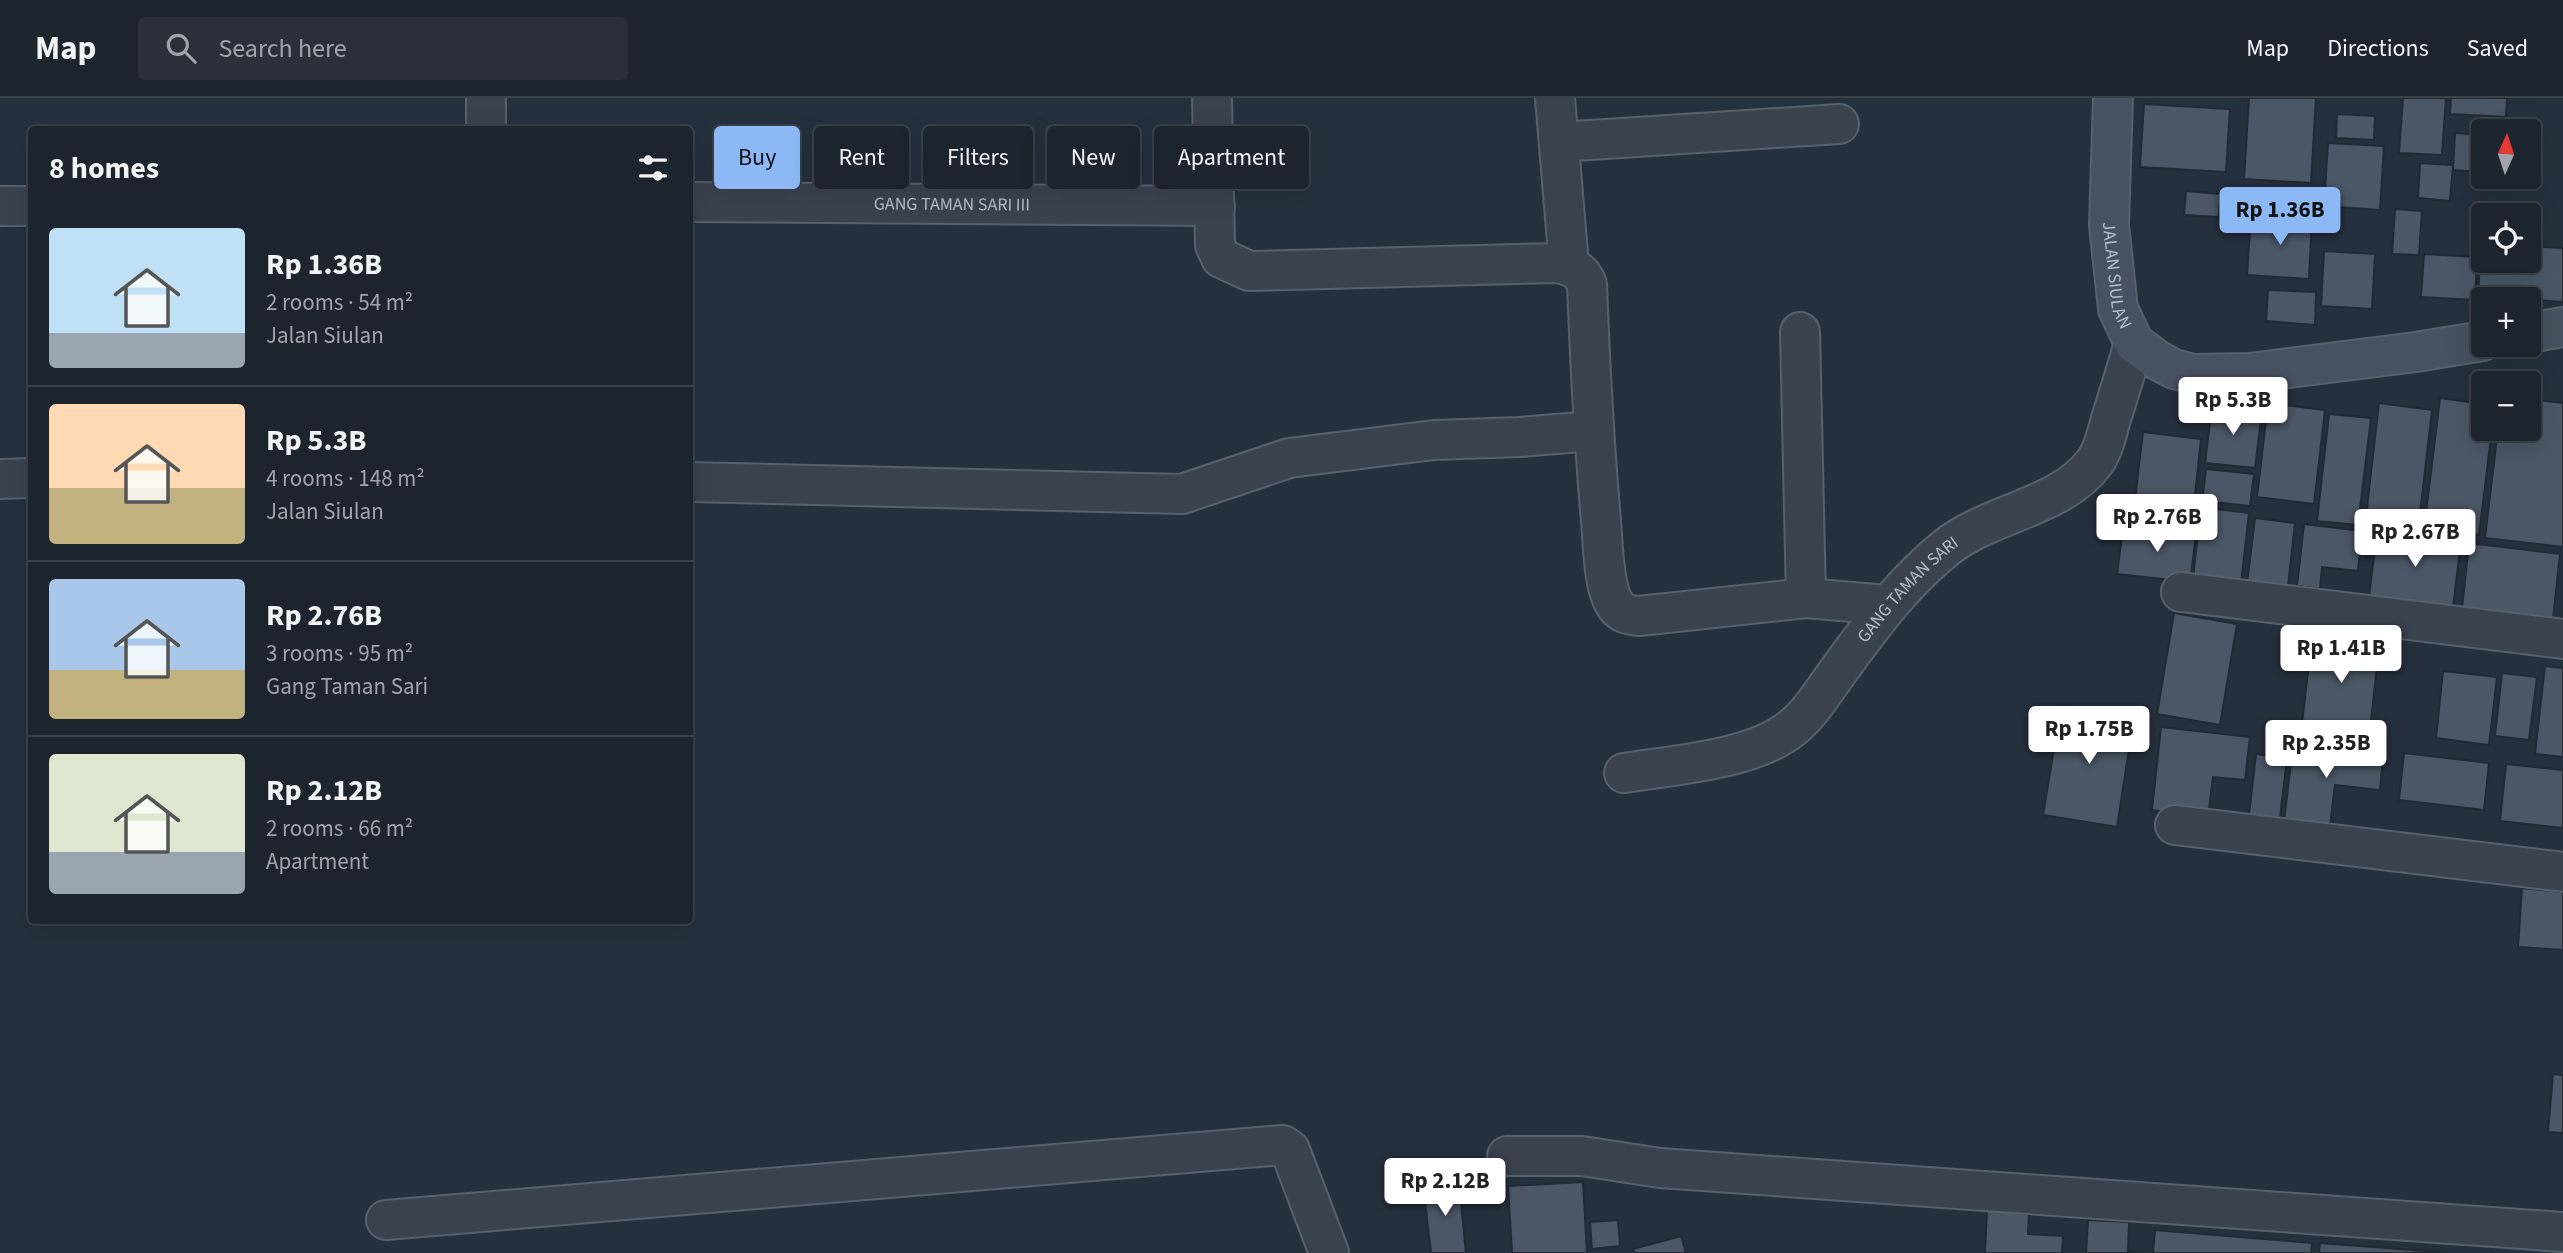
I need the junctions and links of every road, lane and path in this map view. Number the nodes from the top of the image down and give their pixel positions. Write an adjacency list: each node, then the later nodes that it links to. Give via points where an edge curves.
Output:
1 (486, 98): 7 (street)
2 (1212, 98): 12 (street)
3 (1555, 98): 8 (street)
4 (2113, 98): 17 (street, JALAN SIULAN, via 2109,225 2118,309)
5 (1763, 114): 6 (street); 8 (street)
6 (1839, 124)
7 (486, 126)
8 (1559, 142): 13 (street)
9 (693, 202): 12 (street, GANG TAMAN SARI III)
10 (0, 206): 11 (street)
11 (28, 206)
12 (1215, 206): 13 (street, via 1220,258 1249,271)
13 (1569, 266): 19 (street, via 1579,271 1587,284)
14 (2563, 327): 15 (street)
15 (2541, 331)
16 (1800, 332): 24 (street)
17 (2134, 343): 18 (street, JALAN SIULAN, via 2174,369 2193,374 2250,373); 25 (street, GANG TAMAN SARI, via 2095,463 2057,493 1949,546)
18 (2471, 343)
19 (1593, 431): 22 (street, via 1434,440 1289,458 1182,494); 24 (street, via 1609,587 1616,607 1626,615)
20 (28, 478): 21 (street)
21 (0, 479)
22 (693, 482)
23 (2181, 592): 26 (street)
24 (1806, 598): 25 (street)
25 (1887, 605): 27 (street, GANG TAMAN SARI, via 1792,729 1727,756)
26 (2563, 639)
27 (1624, 773)
28 (2175, 825): 29 (street)
29 (2563, 872)
30 (1507, 1156): 32 (street, via 1582,1156 1660,1168)
31 (386, 1220): 33 (street, via 1288,1146)
32 (2563, 1232)
33 (1329, 1253)

